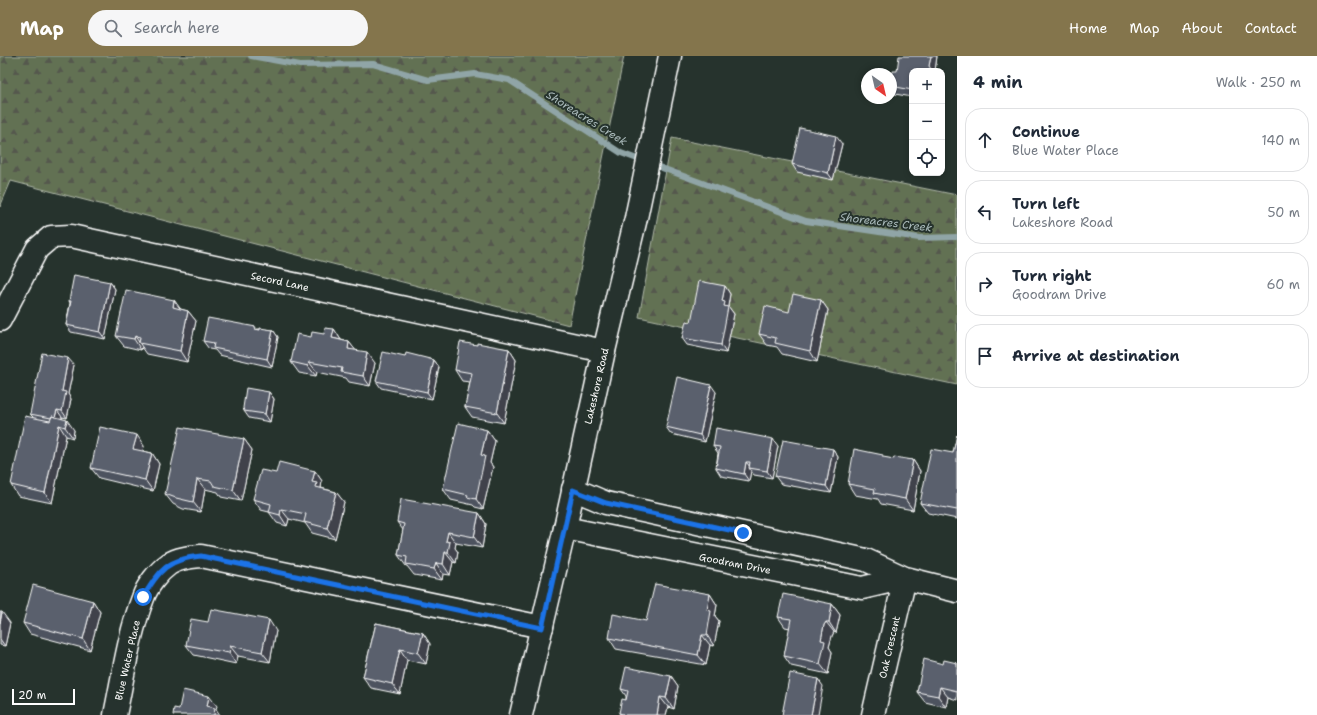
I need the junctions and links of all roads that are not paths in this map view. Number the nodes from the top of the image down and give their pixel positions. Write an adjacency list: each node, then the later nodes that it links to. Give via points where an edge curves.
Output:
1 (670, 56): 3 (street, Lakeshore Road, via 636,218)
2 (0, 320): 3 (street, Secord Lane, via 37,249 51,237 71,236)
3 (604, 351): 4 (street, Lakeshore Road)
4 (573, 490): 5 (street, Lakeshore Road); 6 (street, Goodram Drive, via 606,503 866,560)
5 (565, 528): 6 (street, Goodram Drive, via 862,588); 8 (street, Lakeshore Road)
6 (905, 578): 7 (street, Goodram Drive); 11 (street, Oak Crescent)
7 (957, 591)
8 (542, 628): 9 (street, Blue Water Place, via 201,556 186,557 169,564 155,578 143,597 133,628); 10 (street, Lakeshore Road)
9 (115, 715)
10 (521, 715)
11 (873, 715)

